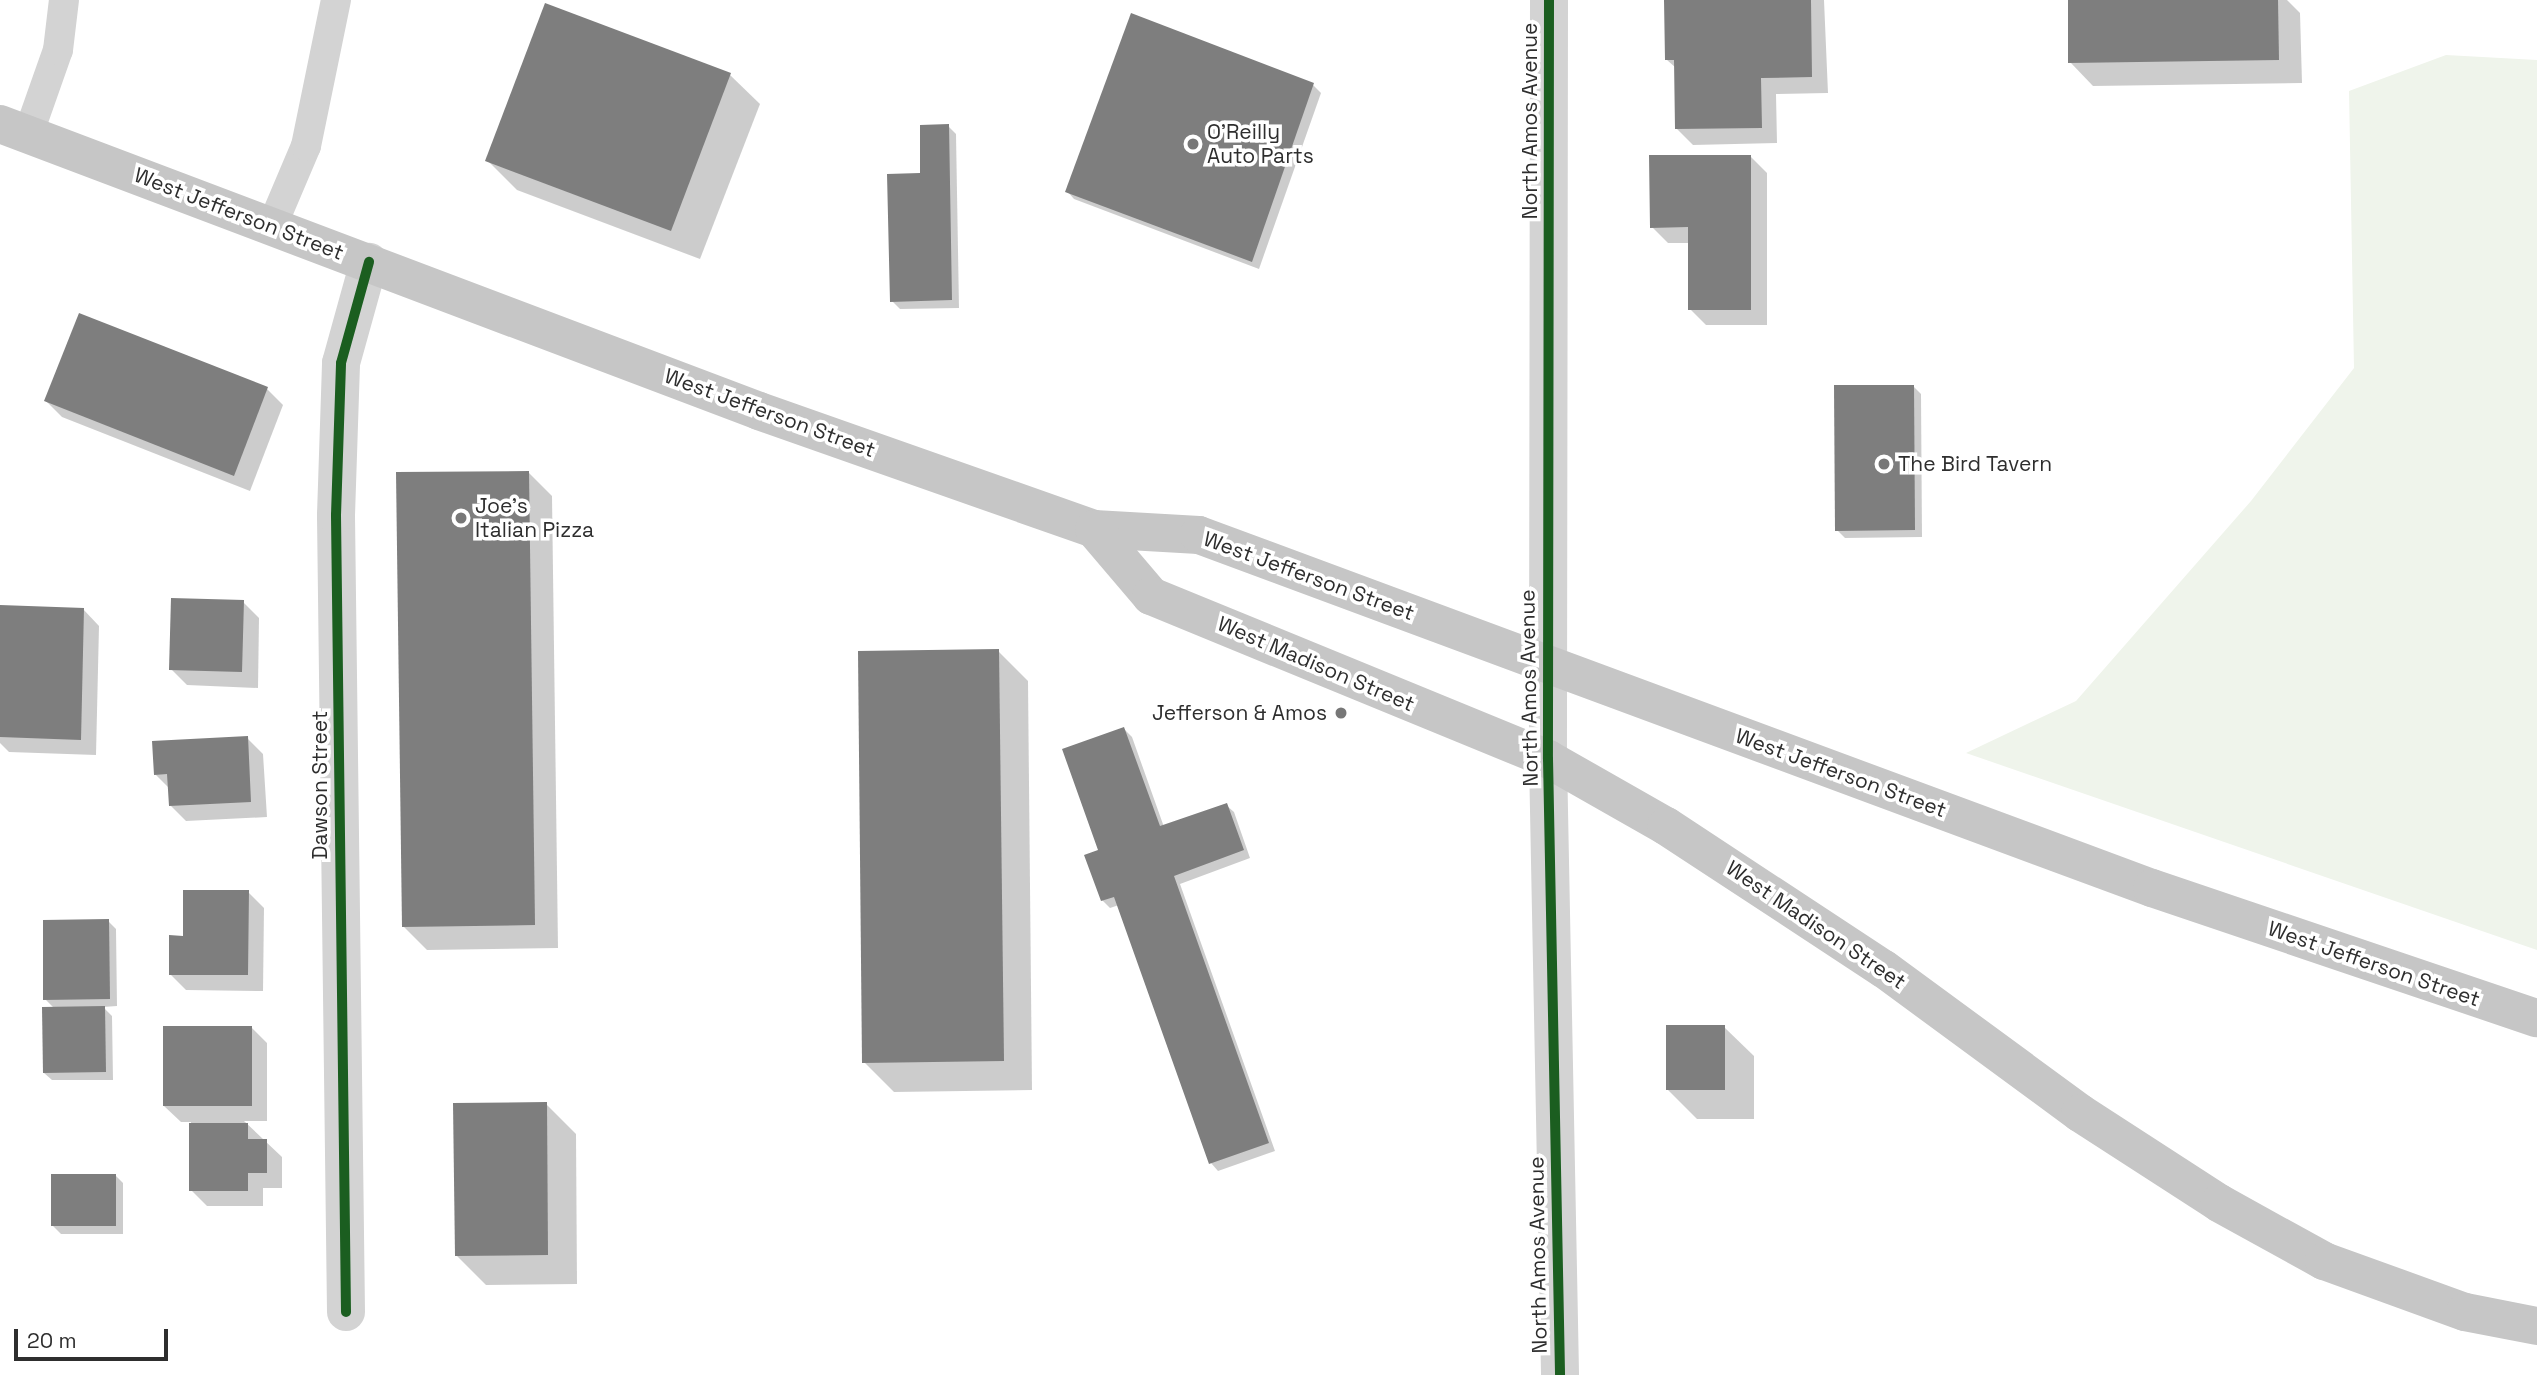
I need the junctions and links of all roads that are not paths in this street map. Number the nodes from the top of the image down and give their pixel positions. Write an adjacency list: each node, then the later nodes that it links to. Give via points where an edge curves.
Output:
1 (64, 0): 4 (lane, via 58,50)
2 (336, 0): 5 (lane, via 306,146)
3 (1549, 0): 8 (street, North Amos Avenue)
4 (14, 129): 5 (main road, West Jefferson Street)
5 (272, 226): 6 (main road, West Jefferson Street)
6 (369, 262): 7 (main road, West Jefferson Street, via 759,411); 11 (street, Dawson Street, via 341,363 336,515)
7 (1094, 529): 8 (main road, West Jefferson Street, via 1199,534); 9 (main road, West Madison Street, via 1151,596)
8 (1548, 664): 9 (street, North Amos Avenue); 10 (main road, West Jefferson Street, via 2152,888)
9 (1548, 759): 12 (main road, West Madison Street, via 1666,827 1831,933 2080,1113 2219,1203 2324,1261 2465,1312); 13 (street, North Amos Avenue)
10 (2537, 1018)
11 (346, 1312)
12 (2537, 1326)
13 (1560, 1375)

